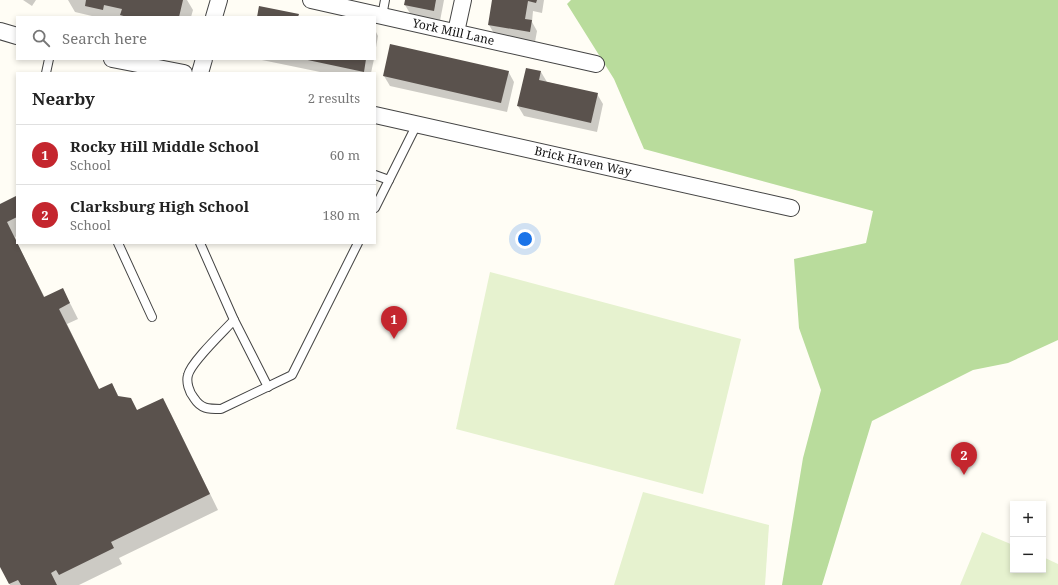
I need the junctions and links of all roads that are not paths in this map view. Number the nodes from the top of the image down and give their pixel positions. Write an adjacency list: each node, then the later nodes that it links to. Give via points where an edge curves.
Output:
1 (219, 0): 5 (street)
2 (311, 0): 6 (street, York Mill Lane)
3 (385, 0): 6 (lane)
4 (463, 0): 8 (street)
5 (214, 16)
6 (382, 16): 8 (street, York Mill Lane)
7 (0, 31): 9 (street)
8 (456, 32): 13 (street, York Mill Lane)
9 (16, 36)
10 (49, 60): 14 (lane)
11 (117, 60): 15 (street)
12 (204, 60): 16 (street)
13 (596, 64)
14 (46, 72)
15 (179, 72)
16 (200, 72)
17 (376, 115): 18 (street, Brick Haven Way)
18 (416, 124): 20 (lane); 22 (street, Brick Haven Way)
19 (376, 175): 20 (lane)
20 (389, 180): 21 (lane)
21 (376, 206)
22 (791, 208)
23 (118, 244): 26 (lane)
24 (200, 244): 27 (lane)
25 (358, 244): 28 (lane, via 292,375)
26 (152, 317)
27 (234, 320): 28 (lane); 28 (lane, via 188,374 191,395 198,404 208,409 221,409)
28 (268, 387)

